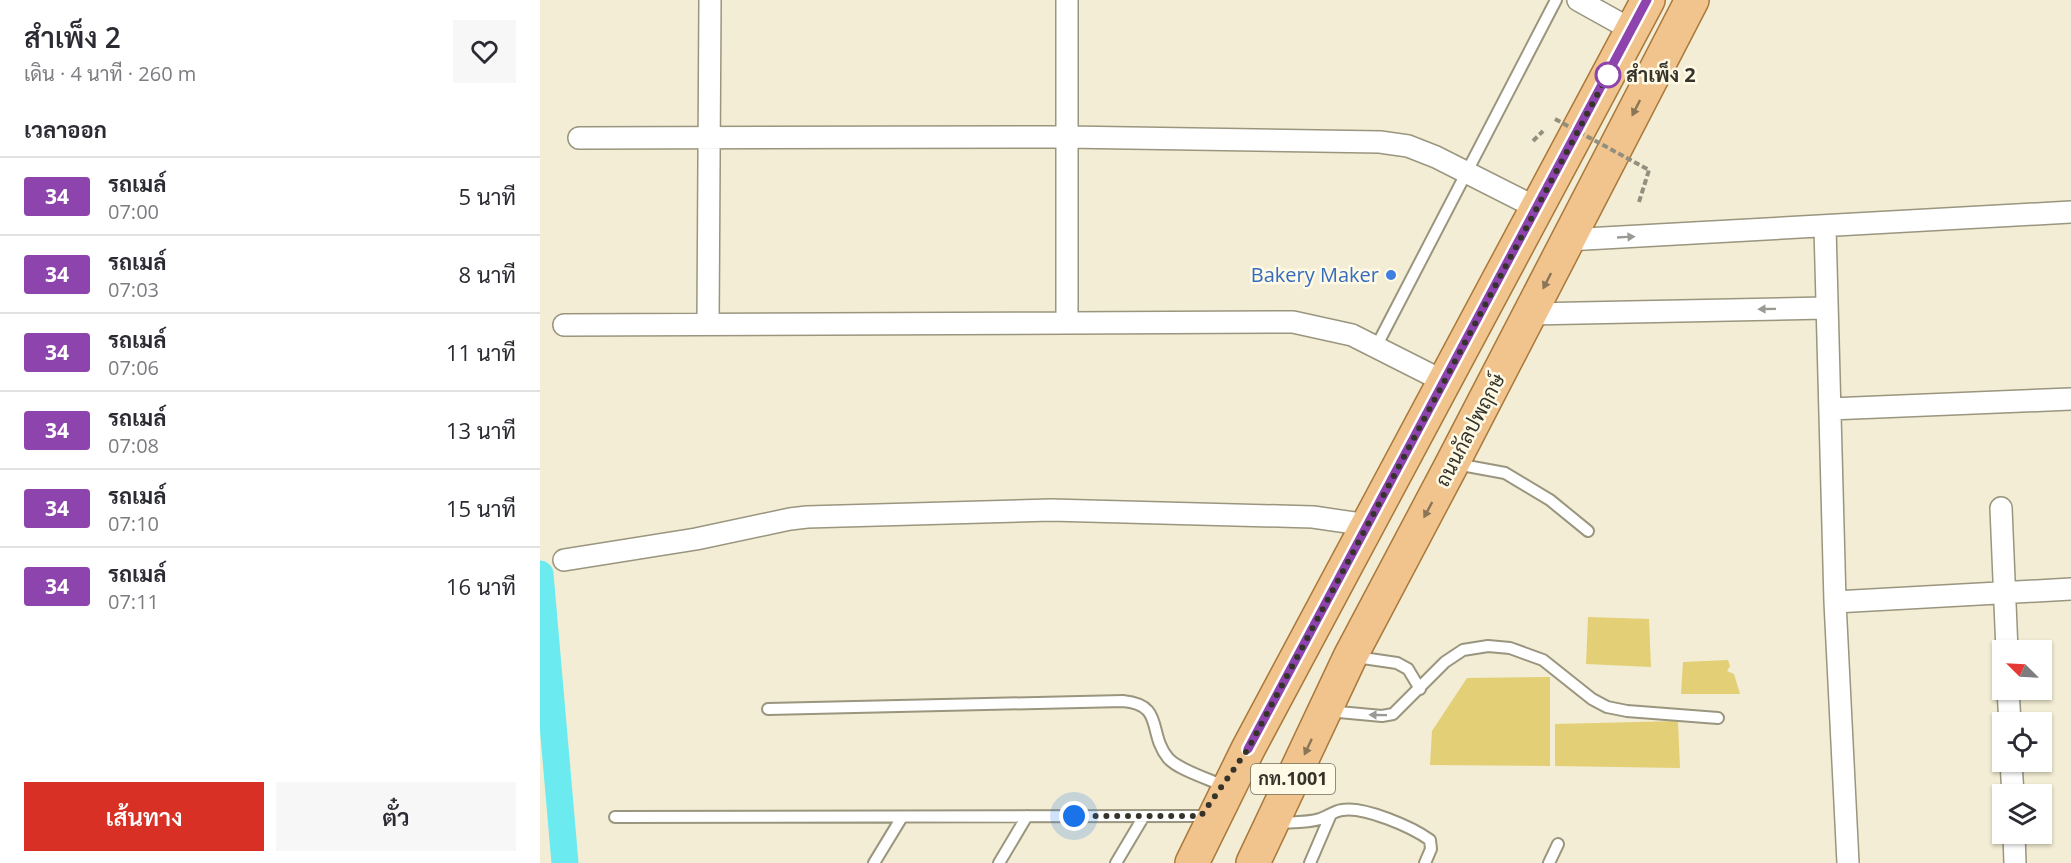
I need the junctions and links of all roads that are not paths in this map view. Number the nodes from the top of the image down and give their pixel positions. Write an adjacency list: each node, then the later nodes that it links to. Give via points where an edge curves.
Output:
1 (710, 0): 10 (street)
2 (1067, 0): 8 (street)
3 (1556, 0): 11 (lane)
4 (1578, 0): 7 (street)
5 (1647, 0): 7 (main road, กท.1001)
6 (1692, 0): 15 (main road, ถนนกัลปพฤกษ์ / กท.1001, one-way to 15)
7 (1632, 30): 12 (main road, กท.1001)
8 (1066, 137): 10 (street); 11 (street, via 1380,142 1408,146); 18 (street)
9 (579, 138): 10 (street)
10 (708, 138): 19 (street)
11 (1466, 171): 12 (street); 21 (lane)
12 (1537, 208): 22 (main road, กท.1001)
13 (2071, 212): 14 (street)
14 (1825, 227): 15 (street, one-way to 14); 16 (street)
15 (1568, 240): 17 (main road, ถนนกัลปพฤกษ์ / กท.1001, one-way to 17)
16 (1826, 308): 17 (street, one-way to 17); 24 (street)
17 (1530, 314): 25 (main road, ถนนกัลปพฤกษ์ / กท.1001)
18 (1067, 322): 19 (street); 21 (street, via 1293,321 1352,335)
19 (708, 324): 20 (street)
20 (564, 325)
21 (1376, 347): 22 (street)
22 (1445, 382): 27 (main road, กท.1001)
23 (2071, 399): 24 (street)
24 (1830, 409): 32 (street)
25 (1452, 464): 28 (lane, via 1504,473 1550,500); 34 (main road, ถนนกัลปพฤกษ์ / กท.1001, one-way to 34)
26 (2001, 508): 31 (street)
27 (1368, 525): 29 (street, via 1313,517 1051,510 807,517); 39 (main road, กท.1001)
28 (1588, 531)
29 (564, 560)
30 (2071, 589): 31 (street)
31 (2004, 593): 32 (street); 33 (street)
32 (1835, 602): 59 (street)
33 (2006, 640)
34 (1350, 657): 35 (lane, via 1397,663 1408,669); 37 (main road, ถนนกัลปพฤกษ์ / กท.1001)
35 (1420, 689): 37 (lane, one-way to 37, via 1393,714 1382,717); 38 (lane, via 1445,662 1463,650 1510,648 1543,660 1607,707)
36 (768, 709): 40 (lane, via 1139,703 1147,708 1158,743 1169,760)
37 (1325, 711): 47 (main road, ถนนกัลปพฤกษ์ / กท.1001, one-way to 47)
38 (1718, 718)
39 (1248, 749): 40 (main road); 54 (main road)
40 (1222, 785): 44 (main road)
41 (1331, 814): 47 (lane, via 1313,820); 56 (lane); 57 (lane, via 1356,809 1422,834 1430,840 1431,849)
42 (1026, 816): 43 (lane); 46 (lane); 51 (lane)
43 (1144, 816): 44 (lane); 52 (lane)
44 (1201, 816): 53 (main road)
45 (615, 817): 46 (lane)
46 (902, 817): 50 (lane)
47 (1273, 823): 55 (main road, ถนนกัลปพฤกษ์ / กท.1001)
48 (1558, 844): 58 (lane)
49 (2014, 844): 60 (street)
50 (874, 863)
51 (999, 863)
52 (1116, 863)
53 (1172, 863)
54 (1192, 863)
55 (1252, 863)
56 (1310, 863)
57 (1425, 863)
58 (1549, 863)
59 (1848, 863)
60 (2015, 863)

